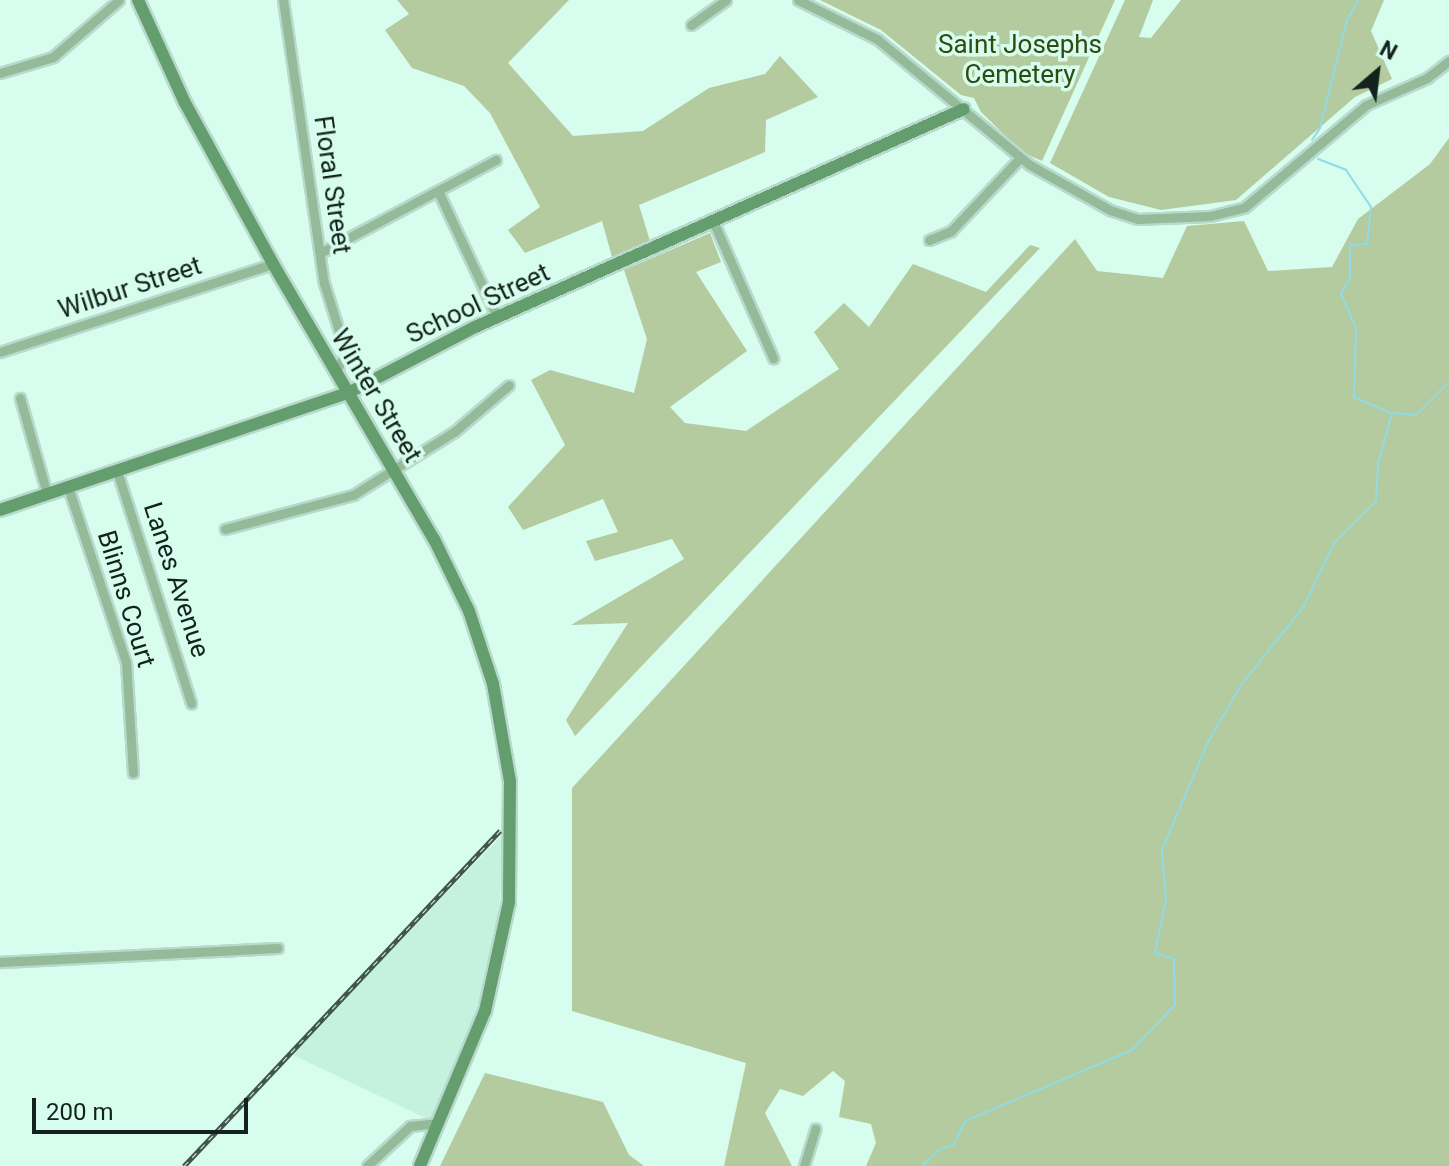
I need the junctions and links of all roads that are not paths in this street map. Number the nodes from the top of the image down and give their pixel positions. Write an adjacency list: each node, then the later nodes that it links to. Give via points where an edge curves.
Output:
1 (119, 0): 8 (street, via 53,57)
2 (138, 0): 16 (street, Winter Street, via 185,103)
3 (283, 0): 15 (street, Floral Street)
4 (726, 0): 6 (street)
5 (798, 0): 9 (street, via 871,34)
6 (691, 25)
7 (1449, 61): 10 (street, via 1427,78 1366,105 1262,196 1229,213 1127,217)
8 (0, 73)
9 (964, 109): 10 (street); 13 (street, School Street)
10 (1020, 158): 14 (street, via 951,231)
11 (496, 160): 12 (street)
12 (438, 191): 15 (street); 17 (street)
13 (713, 221): 17 (street, School Street); 19 (street)
14 (929, 240)
15 (320, 253): 20 (street, Floral Street, via 346,353)
16 (273, 264): 18 (street, Wilbur Street); 20 (street, Winter Street)
17 (497, 317): 22 (street, School Street)
18 (0, 352)
19 (773, 358)
20 (336, 370): 22 (street, Winter Street)
21 (509, 385): 24 (street, via 454,432)
22 (350, 392): 24 (street, Winter Street); 25 (street, School Street)
23 (20, 398): 27 (street)
24 (393, 468): 29 (street, via 343,499); 34 (street, Winter Street, via 445,559 483,647 506,752 512,836 509,902 494,980)
25 (117, 471): 26 (street, School Street); 30 (street, Lanes Avenue)
26 (68, 487): 27 (street, School Street); 31 (street, Blinns Court, via 126,662)
27 (47, 494): 28 (street, School Street)
28 (0, 510)
29 (225, 529)
30 (191, 703)
31 (133, 773)
32 (278, 948): 33 (street)
33 (0, 962)
34 (439, 1123): 36 (street, via 410,1126); 37 (street, Winter Street)
35 (815, 1129): 38 (street)
36 (367, 1166)
37 (420, 1166)
38 (804, 1166)

